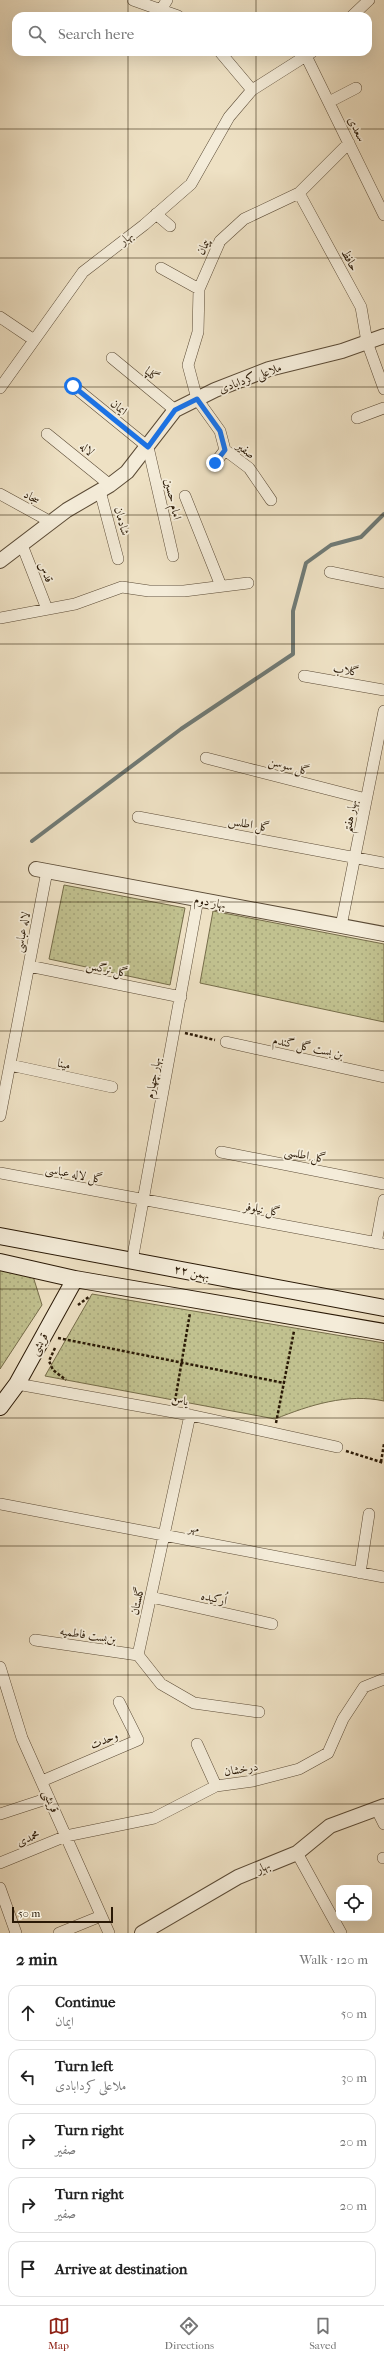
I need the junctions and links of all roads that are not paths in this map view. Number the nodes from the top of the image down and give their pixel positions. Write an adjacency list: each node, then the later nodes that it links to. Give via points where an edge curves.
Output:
1 (133, 0): 4 (street)
2 (167, 0): 4 (street)
3 (368, 0): 6 (street)
4 (160, 10): 5 (street)
5 (166, 12)
6 (356, 12)
7 (223, 56): 11 (street)
8 (306, 56): 11 (street, بهار)
9 (310, 56): 12 (street, سعدی)
10 (356, 88): 12 (street)
11 (252, 90): 15 (street, بهار, via 228,117 191,184)
12 (329, 102): 13 (street, سعدی)
13 (349, 144): 14 (street, پیمان); 16 (street, سعدی)
14 (299, 194): 19 (street, پیمان, via 244,219 220,241); 23 (street, حافظ, via 361,307)
15 (156, 214): 17 (street); 22 (street, بهار, via 83,272)
16 (384, 215)
17 (170, 226)
18 (160, 268): 19 (street)
19 (199, 289): 29 (street, پیمان, via 198,332 188,365)
20 (0, 317): 22 (street)
21 (384, 336): 23 (street, ملاعلی کردابادی)
22 (34, 340): 25 (street, بهار)
23 (367, 342): 28 (street, حافظ); 29 (street, ملاعلی کردابادی, via 268,369)
24 (112, 358): 31 (street, گلپا)
25 (4, 374): 27 (street, بهار)
26 (73, 386): 34 (street, ایمان)
27 (0, 388)
28 (384, 389)
29 (197, 399): 31 (street, ملاعلی کردابادی); 35 (street, صفیر, via 220,431)
30 (384, 408): 32 (street)
31 (175, 410): 34 (street, ملاعلی کردابادی)
32 (357, 418)
33 (47, 434): 37 (street, لاله)
34 (148, 447): 37 (street, ملاعلی کردابادی, via 127,472); 43 (street, امام حسین)
35 (225, 450): 36 (street); 40 (street, صفیر, via 249,468)
36 (215, 463)
37 (105, 488): 41 (street, ملاعلی کردابادی); 44 (street, شادمان)
38 (0, 494): 41 (street, سجاد)
39 (185, 496): 49 (street)
40 (271, 500)
41 (51, 522): 42 (street, ملاعلی کردابادی)
42 (22, 545): 45 (street, ملاعلی کردابادی); 50 (street, قدس)
43 (172, 556)
44 (118, 559)
45 (0, 561)
46 (330, 572): 48 (street)
47 (248, 583): 49 (street)
48 (384, 583)
49 (222, 586): 50 (street, via 184,591 149,591 122,587 102,596)
50 (47, 609): 51 (street)
51 (0, 618)
52 (304, 676): 53 (street, گلاب)
53 (384, 690)
54 (384, 711): 55 (street, بهار هفتم)
55 (380, 756): 57 (street, بهار هفتم)
56 (206, 758): 57 (street, گل سوسن)
57 (366, 800): 59 (street, بهار هفتم)
58 (138, 817): 59 (street, گل اطلس)
59 (355, 858): 60 (street, گل اطلس); 63 (street, بهار هفتم)
60 (384, 863)
61 (42, 870): 62 (street, بهار دوم); 65 (street, لاله عباسی)
62 (198, 899): 63 (street, بهار دوم); 66 (street, بهار چهارم)
63 (341, 926): 64 (street, بهار دوم)
64 (384, 934)
65 (29, 966): 66 (street, گل نرگس); 68 (street, لاله عباسی)
66 (180, 997): 76 (street, بهار چهارم)
67 (226, 1042): 69 (street, بن بست گل گندم)
68 (10, 1065): 70 (street, مینا); 71 (street, لاله عباسی)
69 (384, 1077)
70 (112, 1087)
71 (0, 1116)
72 (221, 1152): 74 (street, گل اطلسی)
73 (0, 1173): 76 (street, گل لاله عباسی)
74 (384, 1184)
75 (384, 1200): 78 (street)
76 (143, 1201): 78 (street, گل نیلوفر); 79 (street, بهار چهارم)
77 (0, 1236): 79 (main road, ۲۲ بهمن)
78 (380, 1243)
79 (132, 1261): 82 (main road, ۲۲ بهمن)
80 (0, 1262): 81 (main road)
81 (75, 1279): 83 (main road); 84 (main road, قریشی)
82 (384, 1308)
83 (384, 1332)
84 (17, 1384): 85 (main road, قریشی); 86 (street, یاس)
85 (0, 1407)
86 (190, 1415): 87 (street, یاس); 90 (street, گلستان)
87 (337, 1447)
88 (0, 1504): 90 (street, مهر)
89 (368, 1514): 91 (street)
90 (164, 1535): 91 (street, مهر); 93 (street, گلستان)
91 (360, 1572): 92 (street, مهر)
92 (384, 1577)
93 (151, 1598): 94 (street, اُرکیده); 96 (street, گلستان)
94 (272, 1624)
95 (35, 1640): 96 (street, بن‌بست فاطمیه)
96 (138, 1655): 101 (street, via 161,1684 194,1703)
97 (0, 1667): 100 (street, قریشی)
98 (384, 1679): 104 (street, درخشان, via 364,1687 343,1719 328,1753 299,1770 254,1781)
99 (119, 1702): 103 (street, وحدت, via 138,1740)
100 (5, 1703): 103 (street, قریشی)
101 (259, 1712)
102 (197, 1744): 104 (street)
103 (42, 1781): 105 (street, قریشی)
104 (216, 1786): 109 (street, درخشان, via 154,1818)
105 (49, 1798): 107 (street); 109 (street, قریشی)
106 (380, 1807): 108 (street); 110 (street, بهار, via 330,1826)
107 (0, 1814)
108 (384, 1824)
109 (66, 1836): 111 (street, محمدی); 113 (street, قریشی)
110 (297, 1852): 114 (street); 120 (street, بهار, via 238,1877)
111 (0, 1863)
112 (0, 1888): 117 (street)
113 (101, 1916): 118 (street); 119 (street, قریشی)
114 (336, 1917)
115 (337, 1921): 116 (street)
116 (337, 1932)
117 (16, 1933)
118 (60, 1933)
119 (109, 1933)
120 (142, 1933)

